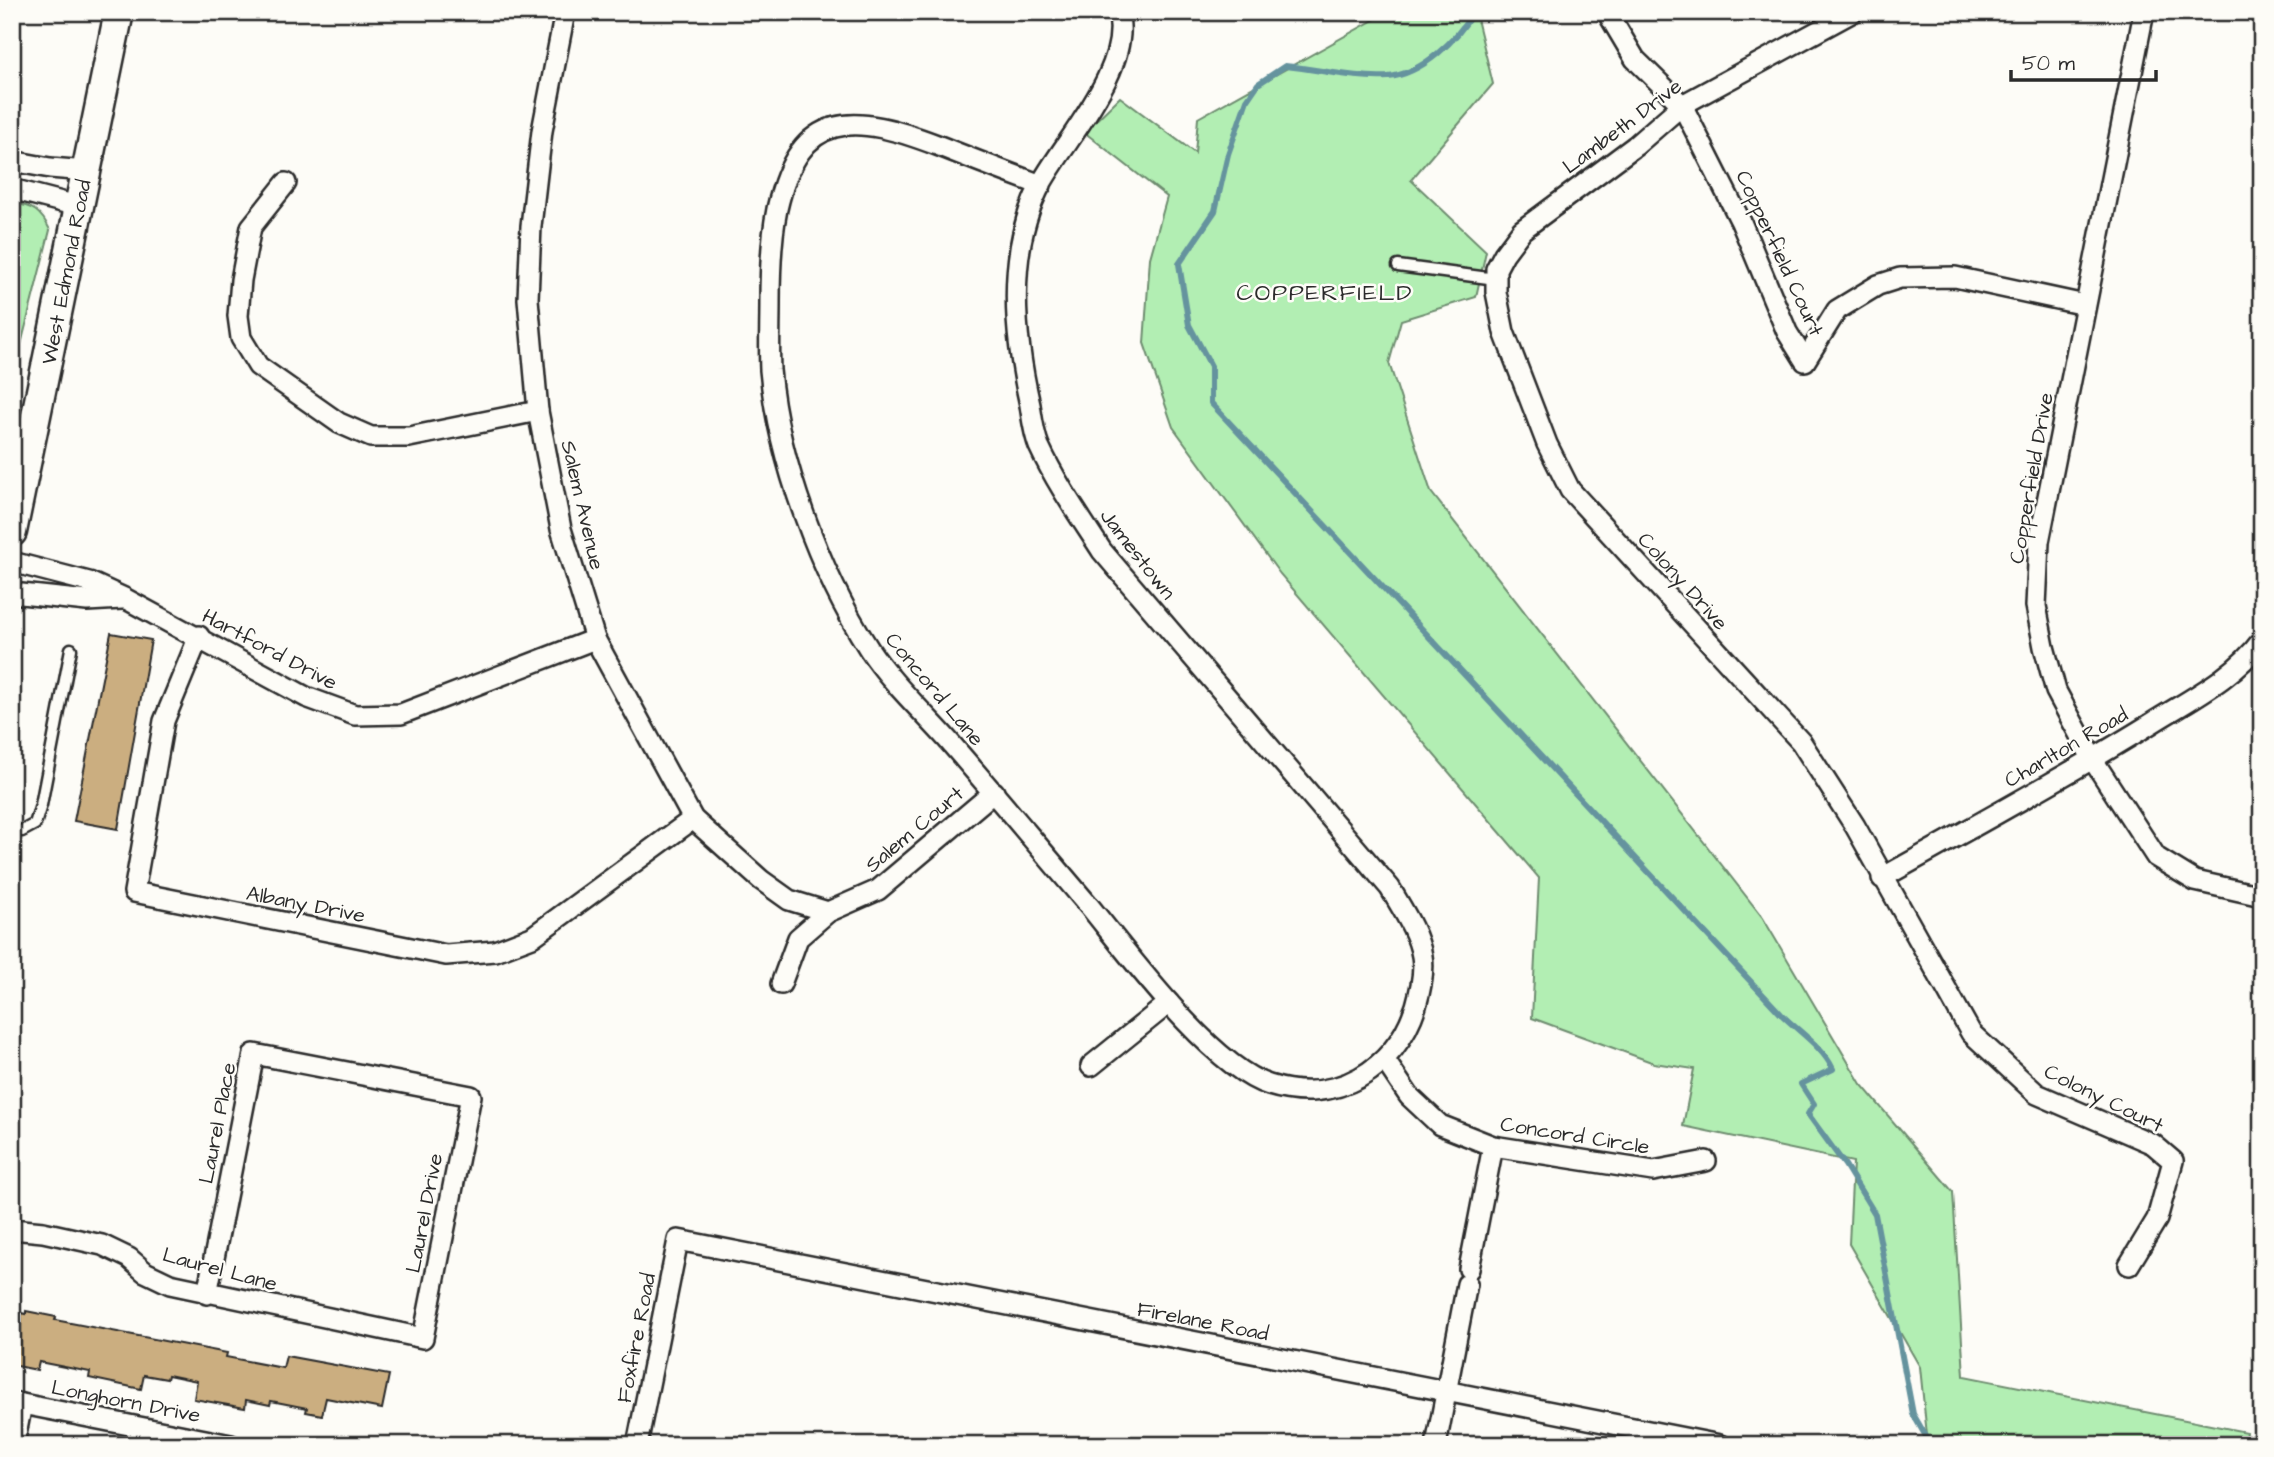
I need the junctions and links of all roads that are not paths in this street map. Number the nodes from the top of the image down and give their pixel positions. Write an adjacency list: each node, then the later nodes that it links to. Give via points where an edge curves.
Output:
1 (119, 12): 9 (main road, West Edmond Road)
2 (565, 12): 17 (street, Salem Avenue, via 542,131 531,226 528,299)
3 (1118, 12): 11 (street, Jamestown, via 1119,53)
4 (1853, 12): 7 (street, Lambeth Drive)
5 (2144, 12): 16 (street, Copperfield Drive)
6 (1610, 17): 7 (street, via 1635,59)
7 (1682, 105): 15 (street, Lambeth Drive, via 1522,230 1496,269); 16 (street, Copperfield Court, via 1741,222 1781,320 1805,361 1837,310 1878,285 1900,278 1955,277)
8 (12, 161): 9 (street)
9 (87, 171): 13 (main road, West Edmond Road)
10 (286, 183): 17 (street, via 251,227 241,280 241,338 258,366 339,423 371,436 410,437)
11 (1041, 185): 27 (street, Concord Lane, via 891,128 851,122 819,132 786,177 776,214 770,279 773,385 789,467 822,559 870,652); 35 (street, Jamestown, via 1021,236 1017,309 1022,372 1038,444 1102,551 1390,888 1417,937 1424,961 1408,1029)
12 (12, 189): 13 (street)
13 (81, 208): 18 (main road, West Edmond Road)
14 (1398, 266): 15 (lane)
15 (1496, 285): 30 (street, Colony Drive, via 1504,332 1570,490 1801,742)
16 (2085, 305): 26 (street, Copperfield Drive, via 2039,542 2036,606 2056,691)
17 (538, 411): 23 (street, Salem Avenue, via 561,529)
18 (12, 532)
19 (12, 562): 21 (street, Hartford Drive, via 89,582)
20 (12, 593): 21 (street, Hartford Drive, via 87,601)
21 (126, 599): 22 (street, Hartford Drive)
22 (199, 636): 23 (street, Hartford Drive, via 306,697 355,715 377,717 420,708); 28 (street, Albany Drive, via 164,721 134,892 446,955 495,951 532,937)
23 (595, 639): 28 (street, Salem Avenue)
24 (2262, 640): 26 (street, Charlton Road, via 2234,670)
25 (71, 649): 29 (lane, via 35,824)
26 (2093, 760): 30 (street, Charlton Road); 31 (street, Copperfield Drive, via 2156,857 2195,881)
27 (993, 792): 32 (street, Salem Court, via 878,890); 34 (street, Concord Lane)
28 (693, 819): 32 (street, Salem Avenue, via 789,900)
29 (12, 830)
30 (1882, 878): 42 (street, Colony Court, via 1979,1041 2037,1094 2153,1144 2173,1161 2157,1219)
31 (2262, 896)
32 (828, 912): 33 (street, Salem Court, via 798,938)
33 (781, 984)
34 (1169, 1003): 35 (street, Concord Lane, via 1228,1061 1266,1085 1306,1092 1342,1086); 36 (street)
35 (1386, 1062): 38 (street, Concord Circle, via 1409,1096 1440,1125)
36 (1091, 1066)
37 (471, 1096): 43 (street, Laurel Place, via 254,1054); 44 (street, Laurel Drive)
38 (1493, 1146): 39 (street, Concord Circle, via 1653,1171); 45 (street)
39 (1706, 1161)
40 (12, 1229): 43 (street, Laurel Lane, via 102,1245 170,1284)
41 (678, 1240): 45 (street, Firelane Road); 49 (street, Foxfire Road)
42 (2129, 1265)
43 (207, 1294): 44 (street, Laurel Lane)
44 (423, 1338)
45 (1446, 1393): 50 (street); 51 (street, Firelane Road)
46 (17, 1403): 47 (street); 48 (street, Longhorn Drive)
47 (14, 1445)
48 (231, 1445)
49 (637, 1445)
50 (1436, 1445)
51 (1720, 1445)

